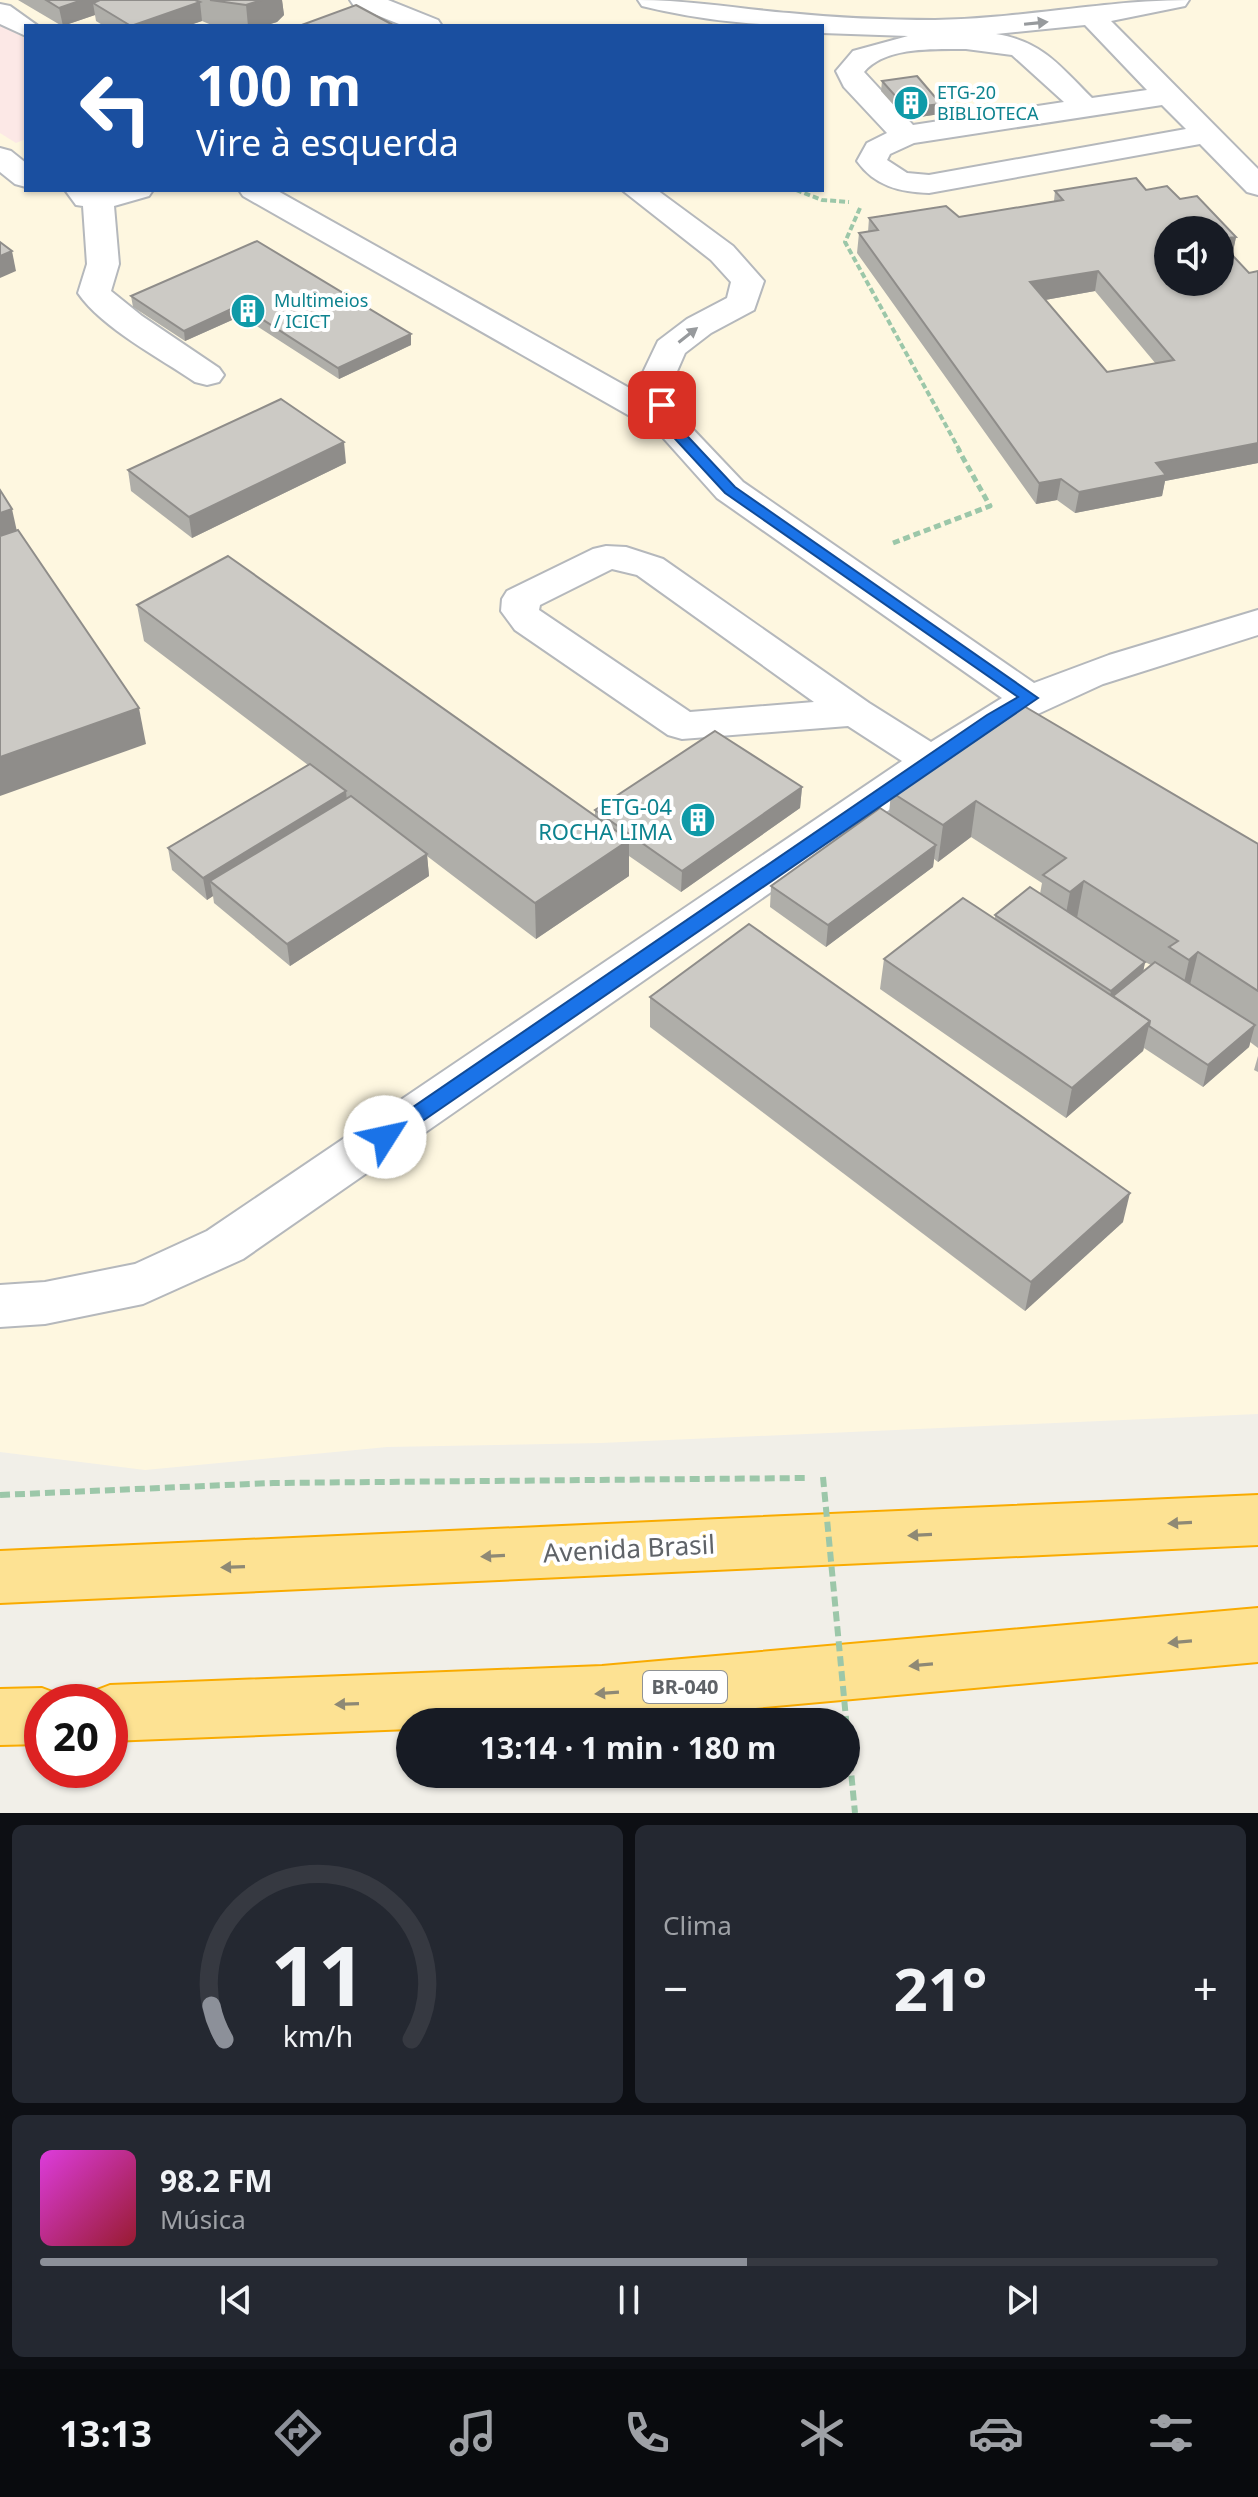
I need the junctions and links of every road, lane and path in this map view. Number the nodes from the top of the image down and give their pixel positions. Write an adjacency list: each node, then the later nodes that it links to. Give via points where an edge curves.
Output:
1 (364, 0): 7 (lane)
2 (652, 0): 8 (lane)
3 (854, 0): 11 (lane)
4 (1175, 0): 6 (lane)
5 (0, 12): 10 (lane)
6 (1092, 17): 11 (lane, one-way to 6, via 943,29); 12 (lane)
7 (423, 24)
8 (812, 24)
9 (824, 25): 11 (lane)
10 (24, 27)
11 (843, 27)
12 (1169, 95): 13 (lane); 14 (lane)
13 (1086, 108): 15 (lane); 15 (lane, via 1023,49 993,41 963,39 863,57 850,71 854,81)
14 (1207, 134): 15 (lane, via 929,184 893,179 881,174 872,161 878,149); 18 (lane)
15 (906, 135)
16 (9, 155): 17 (lane)
17 (24, 175)
18 (1258, 186)
19 (82, 192): 23 (lane, via 97,216 103,264 94,293)
20 (258, 192): 24 (lane)
21 (640, 192): 24 (lane, one-way to 21, via 654,385 670,348 742,303 748,281 722,253)
22 (801, 192): 25 (path, via 822,200 863,202 845,242 990,506)
23 (207, 375)
24 (670, 425): 25 (lane, via 730,490)
25 (837, 564): 27 (lane)
26 (1258, 622): 27 (lane)
27 (1029, 698): 29 (lane)
28 (855, 712): 28 (lane, via 650,567 626,558 606,557 521,599 520,611 529,622 682,726); 29 (lane)
29 (931, 761): 30 (lane, via 225,1245 143,1283 45,1303)
30 (0, 1306)
31 (0, 1495): 38 (path, bridge, via 273,1483 823,1477)
32 (1258, 1520): 33 (highway, Avenida Brasil, one-way to 33)
33 (16, 1569)
34 (1258, 1635): 35 (highway, BR-040, one-way to 35, via 602,1694)
35 (128, 1712)
36 (24, 1716): 37 (highway)
37 (0, 1717)
38 (855, 1813)

